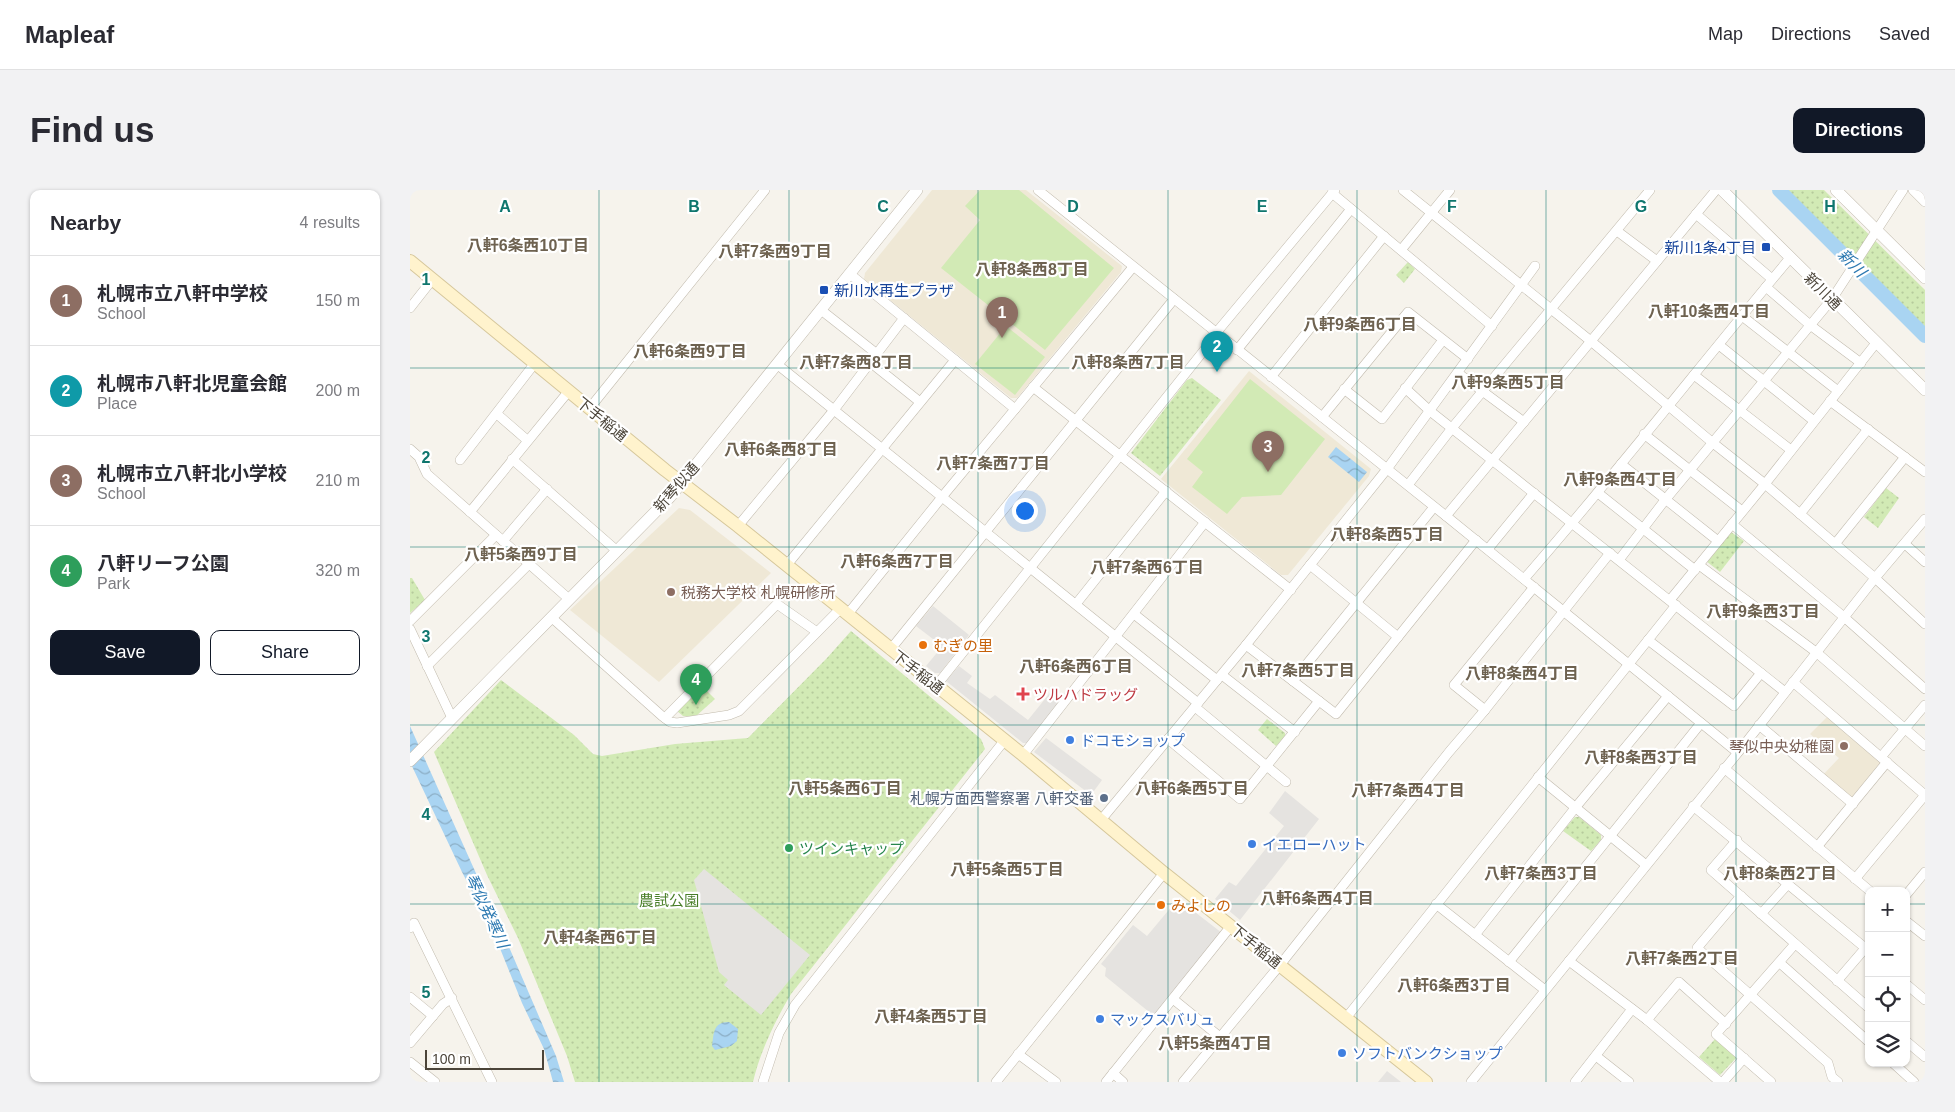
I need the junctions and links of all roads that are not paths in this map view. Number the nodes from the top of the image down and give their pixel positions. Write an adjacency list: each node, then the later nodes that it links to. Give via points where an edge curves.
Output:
1 (764, 190): 70 (street)
2 (916, 190): 26 (street, 新琴似通)
3 (1038, 190): 25 (street)
4 (1403, 190): 15 (street)
5 (1450, 190): 15 (street)
6 (1650, 190): 17 (street)
7 (1716, 190): 16 (street)
8 (1722, 190): 21 (street, 新川通)
9 (1836, 190): 18 (street)
10 (1903, 190): 18 (street)
11 (1913, 190): 13 (street)
12 (1333, 192): 14 (street); 41 (street)
13 (1925, 202)
14 (1351, 209): 19 (street); 46 (street)
15 (1432, 213): 20 (street); 30 (street)
16 (1696, 214): 23 (street); 28 (street)
17 (1616, 231): 23 (street); 36 (street)
18 (1874, 235): 27 (street); 32 (street)
19 (1384, 236): 20 (street); 57 (street)
20 (1401, 250): 40 (street)
21 (1790, 258): 28 (street); 32 (street, 新川通)
22 (410, 261): 29 (main road, 下手稲通)
23 (1657, 261): 43 (street)
24 (1534, 266): 30 (street)
25 (1133, 267): 33 (street); 59 (street)
26 (850, 274): 35 (street, 新琴似通); 38 (street)
27 (1925, 278)
28 (1772, 279): 31 (street)
29 (432, 280): 34 (street); 52 (main road, 下手稲通)
30 (1520, 286): 36 (street); 40 (street)
31 (1766, 287): 37 (street); 39 (street)
32 (1835, 295): 39 (street); 44 (street, 新川通)
33 (1174, 299): 41 (street); 76 (street)
34 (410, 308)
35 (820, 310): 48 (street); 54 (street, 新琴似通)
36 (1551, 310): 43 (street); 65 (street)
37 (1742, 316): 45 (street); 47 (street)
38 (904, 318): 48 (street); 50 (street)
39 (1810, 325): 47 (street); 53 (street)
40 (1492, 326): 49 (street)
41 (1217, 334): 46 (street); 87 (street)
42 (1443, 340): 49 (street); 60 (street); 61 (street, via 1408,312)
43 (1592, 342): 68 (street); 78 (street)
44 (1876, 343): 53 (street); 62 (street, 新川通)
45 (1719, 345): 56 (street); 58 (street)
46 (1237, 350): 57 (street)
47 (1787, 353): 58 (street); 63 (street)
48 (877, 354): 51 (street)
49 (1468, 359): 55 (street)
50 (955, 360): 67 (street); 69 (street)
51 (870, 362): 67 (street); 71 (street)
52 (535, 363): 64 (main road, 下手稲通); 74 (street)
53 (1861, 363): 63 (street)
54 (778, 365): 71 (street); 96 (street, 新琴似通)
55 (1458, 373): 65 (street); 72 (street)
56 (1694, 375): 68 (street); 73 (street)
57 (1271, 377): 75 (street)
58 (1763, 381): 73 (street); 77 (street)
59 (1033, 387): 69 (street); 76 (street)
60 (1406, 388): 61 (street, via 1382,419); 72 (street)
61 (1344, 389): 75 (street)
62 (1925, 390)
63 (1838, 391): 66 (street)
64 (568, 392): 70 (main road, 下手稲通); 82 (street)
65 (1484, 392): 78 (street); 79 (street)
66 (1830, 401): 77 (street); 80 (street)
67 (920, 402): 85 (street)
68 (1669, 405): 81 (street); 83 (street)
69 (1015, 408): 103 (street)
70 (589, 409): 96 (main road, 下手稲通)
71 (834, 410): 85 (street); 114 (street)
72 (1430, 411): 79 (street); 93 (street)
73 (1740, 411): 83 (street); 86 (street)
74 (496, 414): 82 (street); 90 (street)
75 (1322, 417): 93 (street)
76 (1076, 419): 87 (street); 116 (street)
77 (1814, 421): 86 (street)
78 (1524, 422): 91 (street)
79 (1452, 428): 91 (street); 98 (street)
80 (1868, 429): 88 (street); 108 (street)
81 (1644, 434): 92 (street); 94 (street)
82 (527, 440): 89 (street)
83 (1713, 443): 94 (street); 97 (street)
84 (410, 449): 107 (street, via 419,457 427,474)
85 (882, 449): 103 (street); 130 (street)
86 (1792, 450): 97 (street)
87 (1121, 456): 100 (street); 132 (street)
88 (1905, 457): 95 (street); 121 (street)
89 (512, 459): 99 (street); 107 (street)
90 (460, 460)
91 (1492, 460): 102 (street); 109 (street)
92 (1621, 464): 101 (street); 104 (street)
93 (1387, 469): 98 (street); 129 (street)
94 (1690, 471): 104 (street); 106 (street)
95 (1925, 472)
96 (682, 482): 114 (main road, 下手稲通); 124 (street, 新琴似通)
97 (1765, 484): 106 (street); 108 (street)
98 (1408, 485): 105 (street)
99 (547, 489): 119 (street); 124 (street)
100 (1166, 491): 111 (street); 140 (street)
101 (1598, 493): 112 (street); 115 (street)
102 (1534, 494): 112 (street); 123 (street)
103 (942, 497): 116 (street); 141 (street)
104 (1665, 500): 115 (street); 120 (street)
105 (1434, 506): 109 (street); 138 (street)
106 (1742, 511): 113 (street)
107 (470, 512): 117 (street)
108 (1800, 514): 121 (street)
109 (1446, 516): 118 (street)
110 (1925, 518): 122 (street)
111 (1205, 522): 136 (street); 143 (street)
112 (1573, 524): 125 (street); 134 (street)
113 (1732, 524): 120 (street); 144 (street)
114 (738, 526): 130 (main road, 下手稲通)
115 (1642, 530): 126 (street); 131 (street)
116 (985, 532): 132 (street); 154 (street)
117 (496, 534): 119 (street); 146 (street)
118 (1476, 540): 123 (street); 151 (street)
119 (503, 541): 128 (street)
120 (1718, 541): 131 (street)
121 (1835, 544): 133 (street)
122 (1905, 544): 127 (street); 133 (street)
123 (1488, 549): 134 (street)
124 (616, 550): 137 (street, 新琴似通)
125 (1610, 553): 126 (street); 142 (street)
126 (1618, 560): 139 (street)
127 (1925, 562)
128 (529, 564): 137 (street); 157 (street)
129 (1310, 565): 136 (street); 138 (street)
130 (786, 566): 141 (main road, 下手稲通)
131 (1697, 567): 139 (street); 155 (street)
132 (1031, 568): 140 (street); 162 (street)
133 (1875, 578): 144 (street); 147 (street)
134 (1524, 579): 135 (street)
135 (1534, 587): 142 (street); 169 (street, via 1454,685)
136 (1291, 590): 153 (street)
137 (569, 599): 145 (street, 新琴似通)
138 (1356, 602): 151 (street); 160 (street)
139 (1673, 602): 152 (street); 158 (street)
140 (1076, 604): 150 (street)
141 (844, 612): 149 (street); 154 (main road, 下手稲通)
142 (1564, 612): 156 (street); 169 (street)
143 (1134, 614): 150 (street); 159 (street)
144 (1844, 617): 155 (street); 163 (street)
145 (551, 618): 170 (street, 新琴似通); 171 (street)
146 (410, 621)
147 (1925, 624)
148 (410, 629): 157 (street)
149 (817, 632): 171 (street, via 739,711 677,724); 171 (street, via 777,604)
150 (1116, 636): 167 (street); 180 (street)
151 (1398, 637): 166 (street, via 1336,714)
152 (1648, 640): 156 (street); 158 (street, via 1734,706)
153 (1246, 645): 159 (street); 160 (street)
154 (890, 650): 162 (main road, 下手稲通)
155 (1816, 652): 161 (street); 174 (street)
156 (1628, 664): 165 (street); 185 (street)
157 (427, 666): 170 (street)
158 (1761, 673): 164 (street)
159 (1220, 677): 167 (street); 175 (street)
160 (1293, 681): 166 (street)
161 (1793, 682): 164 (street); 181 (street)
162 (936, 686): 176 (main road, 下手稲通)
163 (1925, 689)
164 (1785, 692): 173 (street)
165 (1668, 696): 172 (street); 190 (street)
166 (1319, 701): 175 (street)
167 (1196, 705): 177 (street); 183 (street)
168 (1925, 705): 174 (street)
169 (1485, 710): 216 (street)
170 (452, 718): 182 (street, 新琴似通)
171 (664, 718)
172 (1701, 723): 179 (street); 192 (street)
173 (1759, 725): 179 (street); 188 (street)
174 (1906, 729): 178 (street); 181 (street)
175 (1295, 732): 183 (street)
176 (1004, 740): 180 (main road, 下手稲通); 245 (street, via 795,1005 779,1033)
177 (1168, 740): 183 (street, via 1240,799); 191 (street)
178 (1925, 746)
179 (1737, 752): 184 (street)
180 (1023, 755): 191 (main road, 下手稲通)
181 (1884, 760): 187 (street); 188 (street)
182 (410, 761)
183 (1267, 767): 186 (street)
184 (1724, 768): 189 (street); 194 (street)
185 (1538, 778): 190 (street); 203 (street)
186 (1286, 782)
187 (1925, 795): 198 (street)
188 (1853, 804): 194 (street)
189 (1693, 806): 193 (street); 195 (street)
190 (1575, 808): 192 (street); 208 (street)
191 (1101, 820): 197 (main road, 下手稲通)
192 (1609, 836): 195 (street); 214 (street)
193 (1737, 840): 199 (street); 202 (street, via 1712,870)
194 (1817, 847): 198 (street)
195 (1646, 865): 213 (street)
196 (1925, 872): 201 (street)
197 (1164, 873): 206 (main road, 下手稲通); 235 (street)
198 (1855, 878): 200 (street)
199 (1788, 884): 204 (street); 211 (street)
200 (1865, 887)
201 (1910, 890)
202 (1741, 896): 204 (street); 220 (street, via 1696,948)
203 (1436, 904): 208 (street); 228 (street)
204 (1761, 914): 210 (street)
205 (1910, 924): 209 (street)
206 (1231, 926): 216 (main road, 下手稲通); 223 (street)
207 (410, 928): 222 (street, via 414,923)
208 (1475, 935): 214 (street)
209 (1925, 936)
210 (1796, 944): 215 (street); 217 (street)
211 (1865, 946)
212 (1865, 951): 217 (street)
213 (1569, 961): 219 (street); 226 (street)
214 (1509, 962): 219 (street)
215 (1780, 963): 220 (street); 232 (street)
216 (1280, 965): 228 (main road, 下手稲通); 231 (street)
217 (1837, 981): 225 (street)
218 (1910, 987): 224 (street)
219 (1546, 990): 251 (street)
220 (1750, 996): 230 (street); 256 (street, via 1828,1063 1832,1077)
221 (410, 998): 227 (street)
222 (452, 998): 227 (street); 244 (street)
223 (1173, 999): 231 (street); 241 (street)
224 (1925, 1000)
225 (1865, 1005)
226 (1632, 1009): 229 (street); 236 (street)
227 (433, 1016): 233 (street)
228 (1346, 1018): 243 (main road, 下手稲通)
229 (1647, 1020): 230 (street, via 1678,982); 254 (street)
230 (1726, 1024): 238 (street, via 1716,1034)
231 (1220, 1037): 250 (street)
232 (1865, 1038)
233 (410, 1043)
234 (1910, 1044): 237 (street)
235 (1018, 1054): 246 (street); 247 (street)
236 (1596, 1056): 252 (street); 253 (street)
237 (1925, 1057)
238 (1744, 1058): 254 (street); 255 (street)
239 (410, 1062): 242 (street)
240 (1897, 1067): 257 (street)
241 (1113, 1073): 248 (street); 249 (street)
242 (432, 1081)
243 (1422, 1081)
244 (492, 1082)
245 (763, 1082)
246 (996, 1082)
247 (1056, 1082)
248 (1106, 1082)
249 (1124, 1082)
250 (1183, 1082)
251 (1472, 1082)
252 (1575, 1082)
253 (1629, 1082)
254 (1722, 1082)
255 (1771, 1082)
256 (1838, 1082)
257 (1914, 1082)

